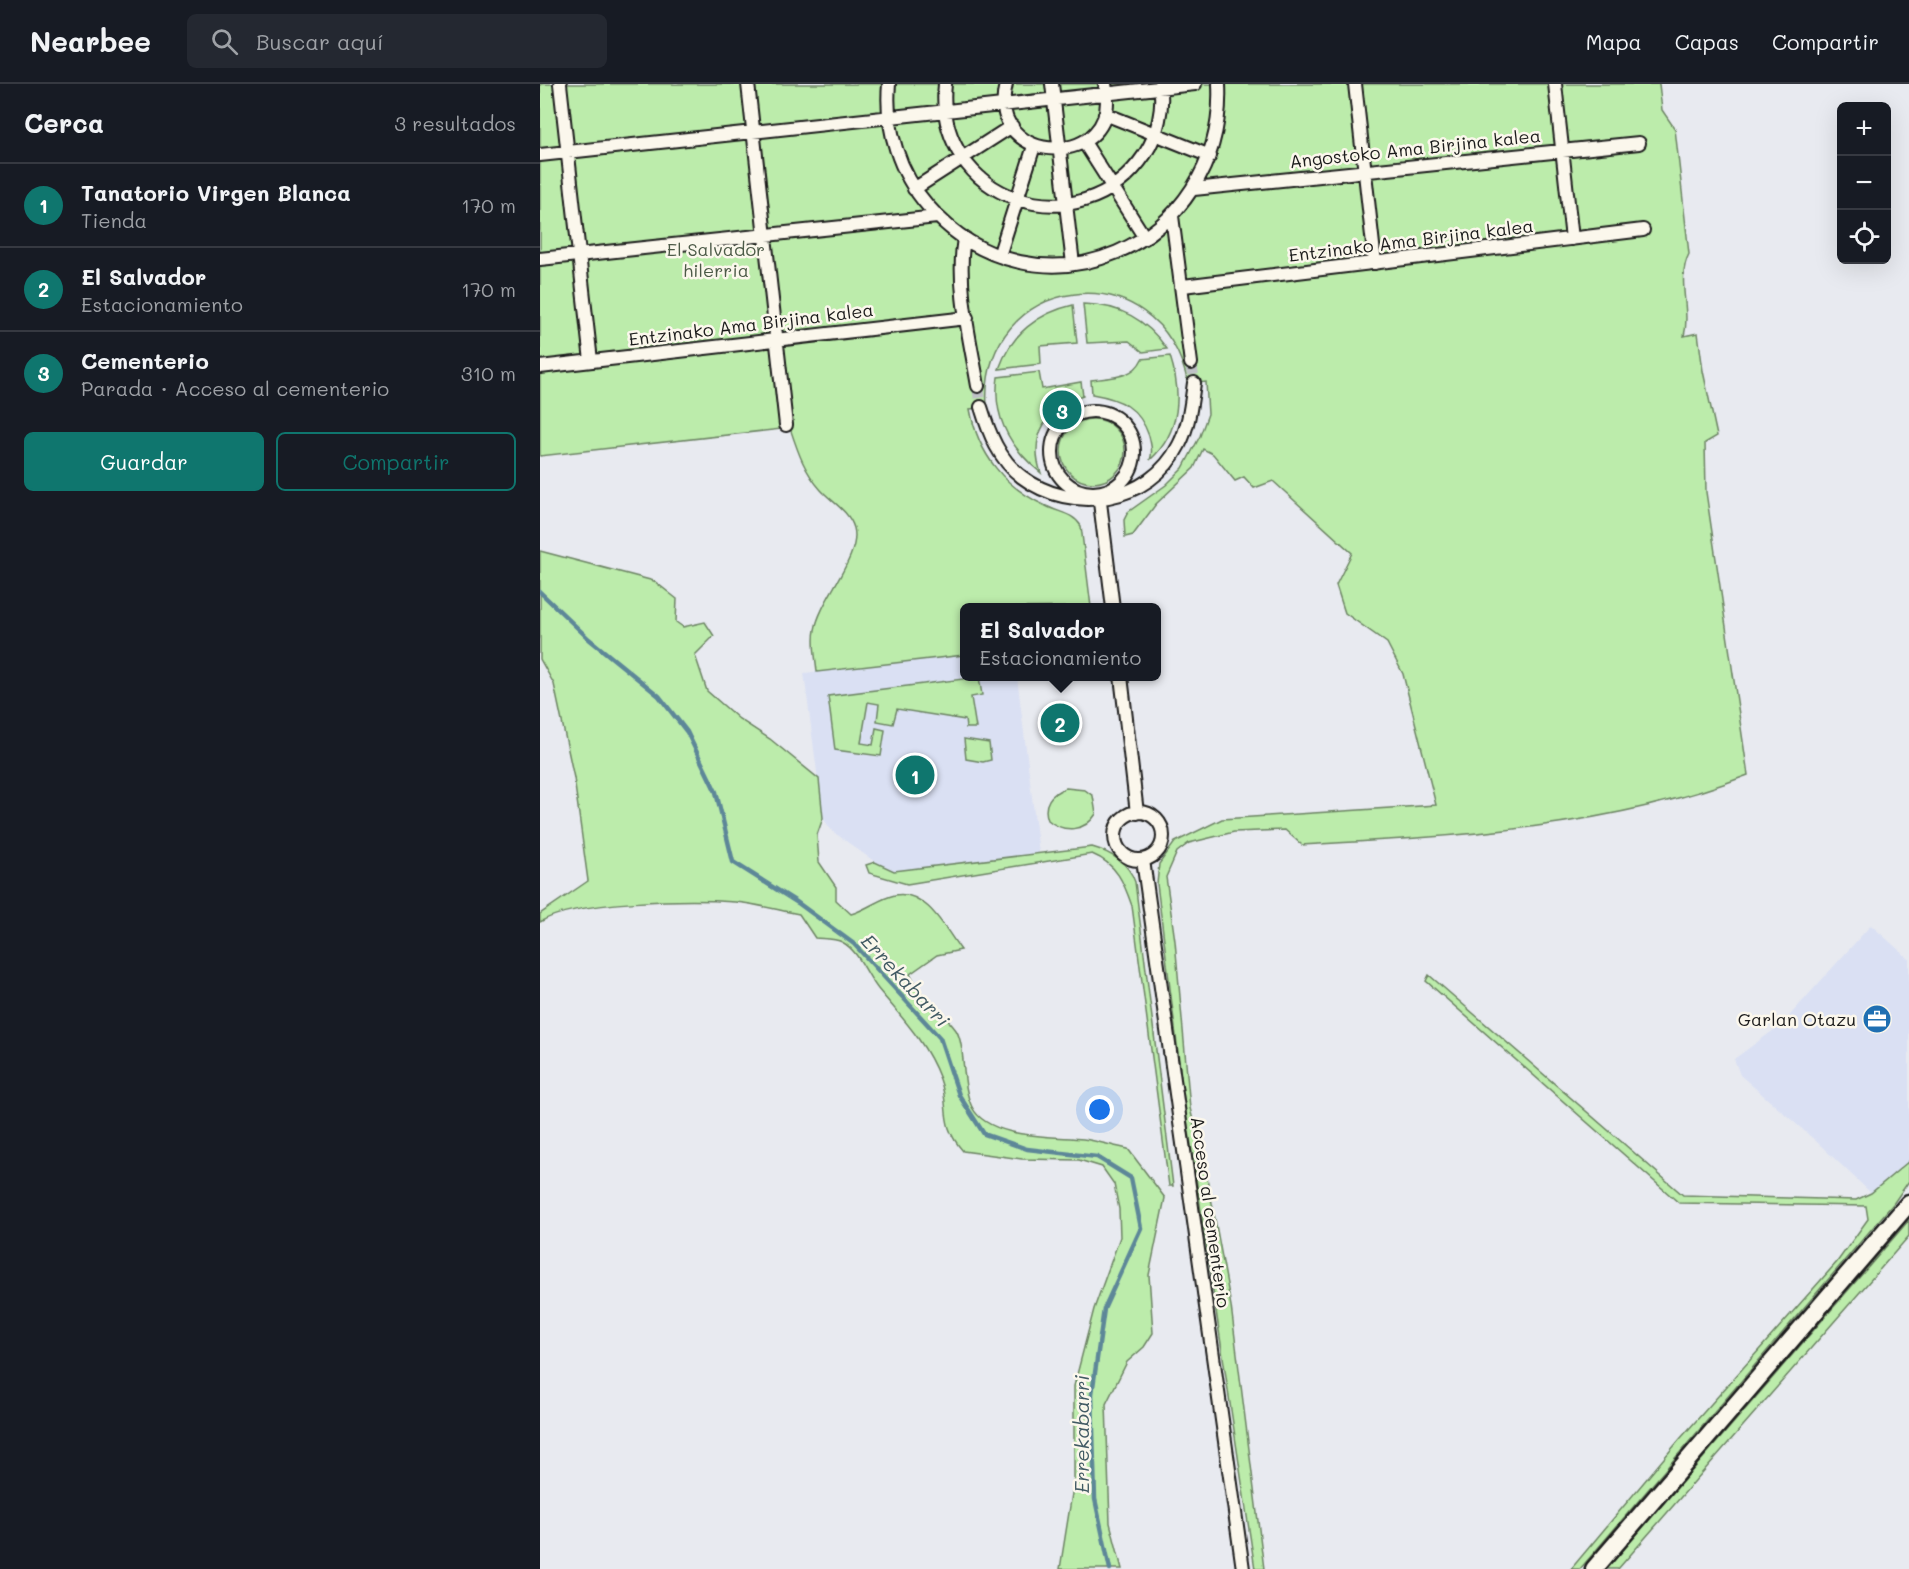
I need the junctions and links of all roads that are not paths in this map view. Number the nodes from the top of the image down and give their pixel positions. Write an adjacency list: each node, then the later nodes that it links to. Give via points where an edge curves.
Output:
1 (560, 84): 26 (street)
2 (748, 84): 19 (street)
3 (889, 84): 17 (street)
4 (945, 84): 15 (street)
5 (1006, 84): 14 (street)
6 (1052, 84): 13 (street)
7 (1195, 84): 11 (street)
8 (1219, 84): 28 (street, via 1218,123)
9 (1355, 84): 30 (street)
10 (1555, 84): 25 (street)
11 (1161, 86): 12 (street); 20 (street)
12 (1106, 89): 13 (street); 16 (street)
13 (1054, 100): 14 (street); 24 (street)
14 (1004, 106): 15 (street); 18 (street)
15 (945, 112): 17 (street); 29 (street, via 954,144)
16 (1105, 114): 20 (street); 21 (street)
17 (889, 119): 19 (street); 32 (street, via 899,159)
18 (1011, 126): 23 (street); 29 (street)
19 (753, 133): 26 (street); 39 (street)
20 (1155, 134): 28 (street); 31 (street, via 1138,164)
21 (1084, 142): 24 (street); 31 (street)
22 (1639, 142): 25 (street, Angostoko Ama Birjina kalea)
23 (1035, 146): 24 (street); 34 (street)
24 (1060, 150): 35 (street)
25 (1562, 151): 30 (street, Angostoko Ama Birjina kalea); 42 (street)
26 (568, 152): 27 (street); 43 (street)
27 (540, 154)
28 (1210, 156): 33 (street)
29 (963, 158): 32 (street); 34 (street, via 986,183)
30 (1365, 171): 33 (street, Angostoko Ama Birjina kalea); 46 (street)
31 (1113, 188): 35 (street); 41 (street)
32 (914, 189): 37 (street)
33 (1194, 189): 36 (street)
34 (1017, 200): 35 (street); 44 (street)
35 (1066, 205): 47 (street)
36 (1172, 216): 41 (street); 48 (street)
37 (937, 217): 39 (street); 40 (street)
38 (1643, 230): 42 (street, Entzinako Ama Birjina kalea)
39 (765, 235): 43 (street); 50 (street)
40 (964, 238): 44 (street); 49 (street, via 961,256)
41 (1145, 238): 47 (street, via 1111,255)
42 (1572, 239): 46 (street, Entzinako Ama Birjina kalea)
43 (579, 255): 45 (street); 51 (street)
44 (999, 256): 47 (street, via 1036,264)
45 (540, 259)
46 (1375, 263): 48 (street, Entzinako Ama Birjina kalea)
47 (1073, 264)
48 (1182, 286): 52 (street)
49 (967, 318): 50 (street, Entzinako Ama Birjina kalea); 55 (street)
50 (776, 340): 51 (street, Entzinako Ama Birjina kalea); 57 (street)
51 (591, 361): 53 (street, Entzinako Ama Birjina kalea)
52 (1191, 363)
53 (540, 367)
54 (1194, 383): 58 (street, via 1188,422 1179,447 1160,470 1140,484 1119,495)
55 (978, 386)
56 (981, 407): 58 (street, via 996,447 1022,477 1062,496 1084,501)
57 (786, 425)
58 (1100, 497): 58 (street, via 1124,479 1132,465 1134,449 1130,434 1120,421 1106,413 1090,411 1074,416 1062,426 1054,440 1052,456 1067,484); 59 (street)
59 (1112, 603)
60 (1122, 681): 61 (street)
61 (1137, 813): 62 (street, via 1153,816 1163,837 1157,852); 62 (street, via 1122,820 1116,837 1124,854)
62 (1143, 860): 64 (street, Acceso al cementerio)
63 (1909, 1203): 65 (main road)
64 (1243, 1569)
65 (1594, 1569)

